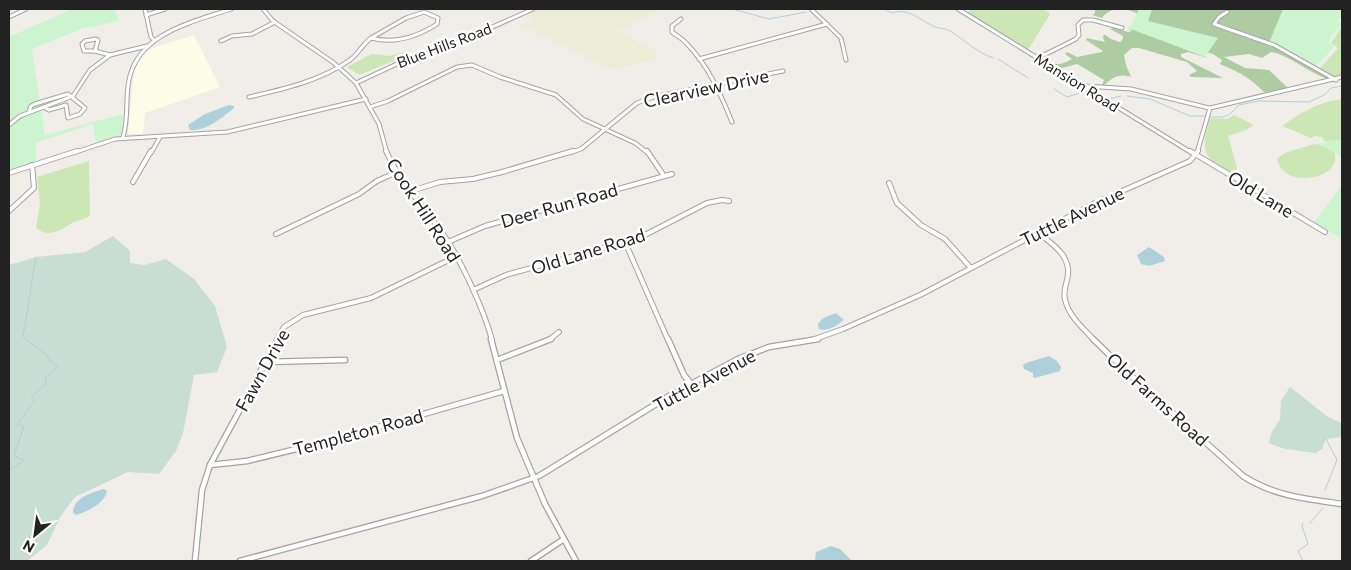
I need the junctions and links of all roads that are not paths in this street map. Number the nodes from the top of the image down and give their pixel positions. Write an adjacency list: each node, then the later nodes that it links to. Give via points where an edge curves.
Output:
1 (26, 9): 11 (street)
2 (145, 9): 10 (street)
3 (165, 9): 10 (street)
4 (231, 9): 17 (street)
5 (263, 9): 13 (street, Cook Hill Road)
6 (533, 9): 30 (street, Blue Hills Road)
7 (811, 9): 14 (street)
8 (958, 9): 22 (street, Mansion Road)
9 (1227, 12): 29 (street, via 1214,24 1274,45)
10 (146, 15): 17 (street)
11 (9, 17)
12 (681, 19): 23 (street, via 672,26 672,32 689,45)
13 (275, 22): 18 (street, via 252,34); 25 (street, Cook Hill Road)
14 (826, 24): 23 (street); 24 (street, via 841,38)
15 (1122, 28): 22 (street, via 1083,20 1078,25 1076,39)
16 (371, 38): 16 (street, via 420,13 434,14 439,21 433,27 392,41); 25 (street, via 353,58)
17 (154, 40): 19 (street)
18 (221, 41)
19 (147, 46): 21 (street); 43 (street, via 130,74)
20 (95, 51): 20 (street, via 98,40 82,44 84,51); 21 (street)
21 (110, 55): 33 (street, via 88,73)
22 (1038, 58): 32 (street, Mansion Road)
23 (699, 59): 31 (street)
24 (846, 60)
25 (339, 67): 30 (street, Cook Hill Road); 34 (street, via 300,84)
26 (458, 67): 37 (street); 42 (street, via 472,65 556,95 583,119)
27 (784, 71): 31 (street, Clearview Drive)
28 (1342, 77): 29 (street)
29 (1336, 80): 38 (street)
30 (356, 83): 35 (street, Cook Hill Road)
31 (714, 86): 40 (street); 42 (street, Clearview Drive, via 636,103)
32 (1085, 86): 38 (street, via 1123,89); 45 (street, Mansion Road)
33 (73, 96): 36 (street); 36 (street, via 85,110 71,118 67,116 66,105 49,110); 39 (street, via 68,94 35,104)
34 (249, 96)
35 (366, 99): 37 (street, Cook Hill Road); 44 (street, via 227,132)
36 (44, 107): 39 (street)
37 (370, 107): 47 (street, Cook Hill Road)
38 (1209, 108): 45 (street)
39 (29, 112): 41 (street)
40 (732, 122)
41 (9, 125)
42 (605, 128): 50 (street, via 649,153); 53 (street, Clearview Drive, via 581,149 556,158)
43 (123, 137): 44 (street); 46 (street)
44 (160, 137): 51 (street)
45 (1196, 154): 56 (street, Tuttle Avenue, via 1190,161); 57 (street, Old Lane)
46 (32, 165): 48 (street); 55 (street, via 36,184)
47 (397, 172): 53 (street, Cook Hill Road); 58 (street)
48 (9, 173)
49 (672, 174): 50 (street, Deer Run Road)
50 (664, 176): 59 (street, Deer Run Road, via 485,226)
51 (133, 182)
52 (889, 183): 62 (street, via 897,203 921,226 949,242)
53 (411, 191): 59 (street, Cook Hill Road)
54 (729, 202): 60 (street, Old Lane Road, via 707,203 654,232)
55 (9, 211)
56 (1037, 232): 62 (street, Tuttle Avenue); 72 (street, Old Farms Road, via 1067,260 1070,268 1063,294 1069,311 1102,348 1237,470 1264,488 1281,494)
57 (1325, 232)
58 (276, 234)
59 (448, 242): 61 (street, Cook Hill Road)
60 (625, 242): 63 (street, Old Lane Road, via 506,275); 68 (street)
61 (455, 257): 63 (street, Cook Hill Road); 67 (street, Fawn Drive, via 371,298 293,318 284,327)
62 (970, 267): 68 (street, Tuttle Avenue, via 920,295 843,330 817,339 763,349)
63 (473, 290): 66 (street, Cook Hill Road, via 488,325)
64 (559, 332): 66 (street, via 551,340)
65 (345, 360): 67 (street)
66 (497, 360): 69 (street, Cook Hill Road)
67 (265, 362): 70 (street, Fawn Drive)
68 (691, 384): 71 (street, Tuttle Avenue)
69 (504, 391): 70 (street, Templeton Road, via 352,435 259,458); 71 (street, Cook Hill Road, via 514,429)
70 (210, 465): 74 (street, Fawn Drive, via 202,490)
71 (533, 478): 73 (street, Cook Hill Road); 75 (street, Tuttle Avenue, via 489,494)
72 (1342, 504)
73 (564, 539): 76 (street); 77 (street, Cook Hill Road)
74 (195, 561)
75 (240, 561)
76 (532, 561)
77 (576, 561)

